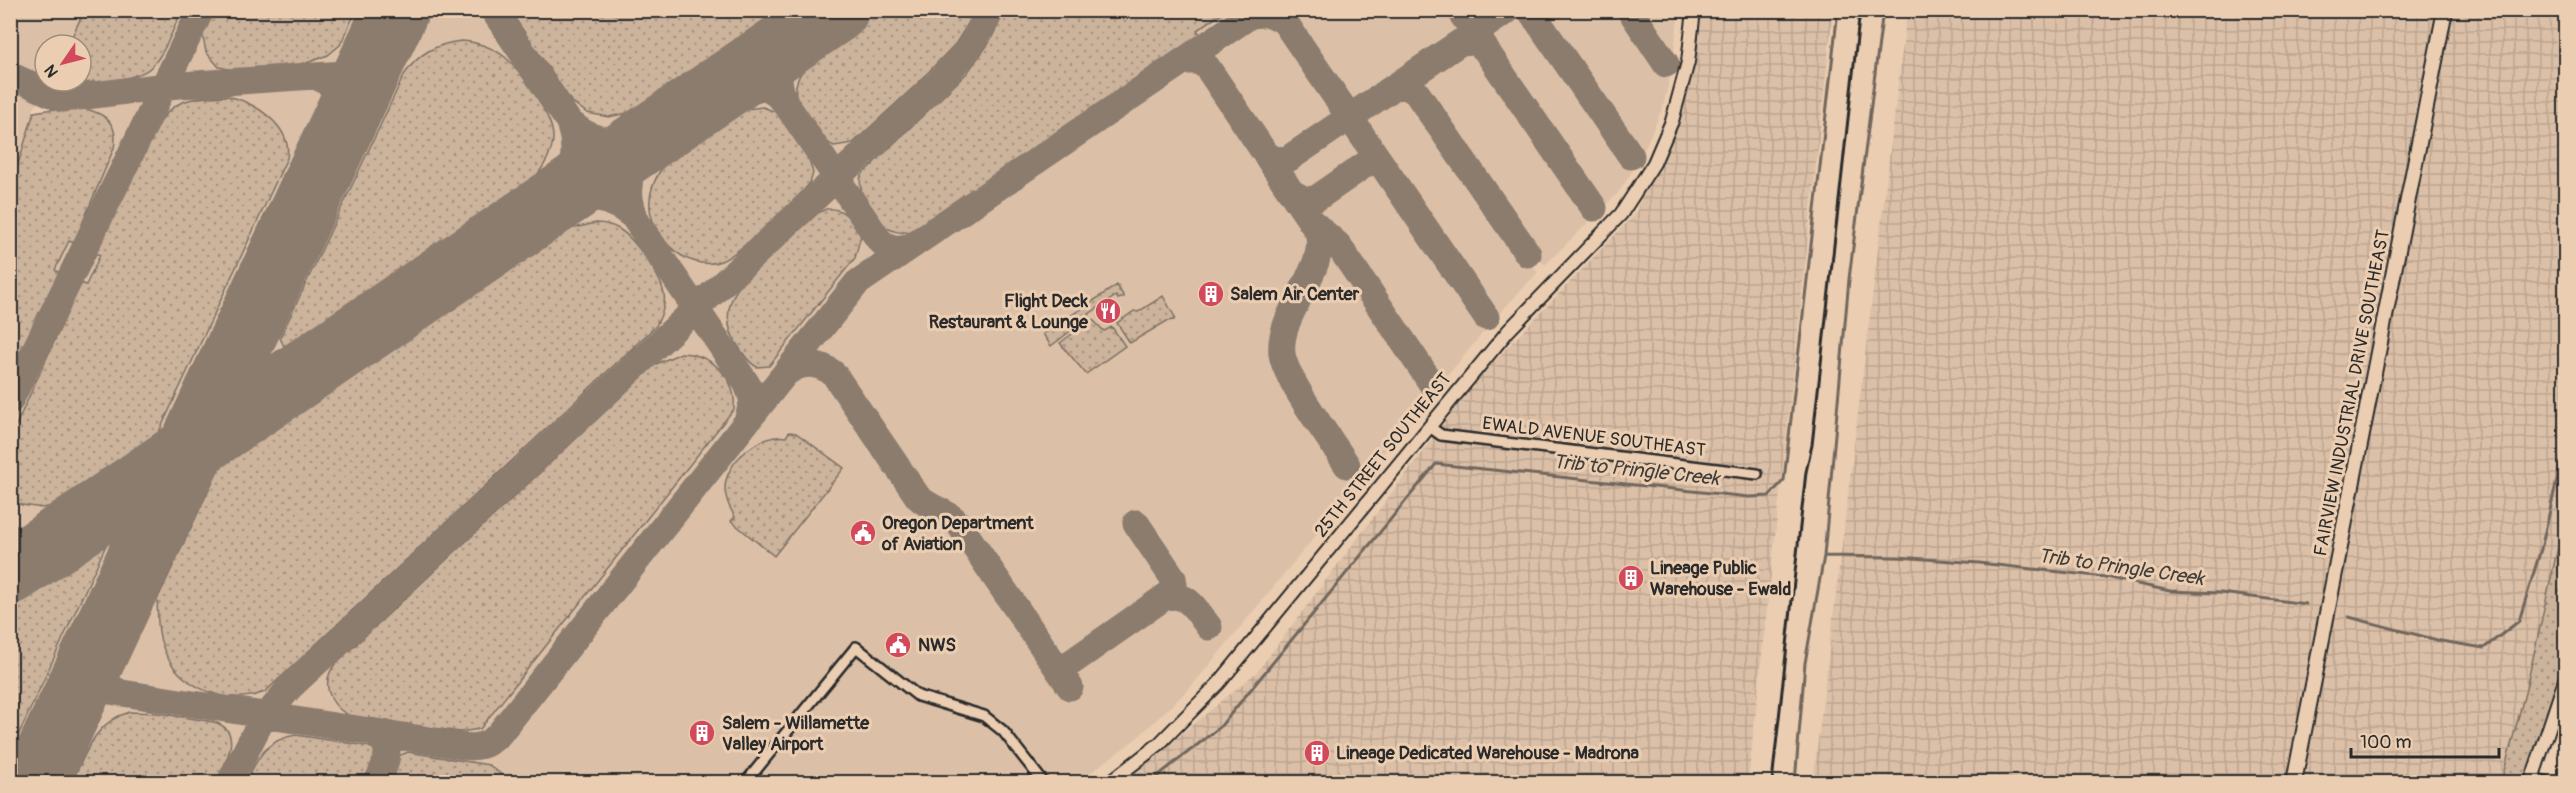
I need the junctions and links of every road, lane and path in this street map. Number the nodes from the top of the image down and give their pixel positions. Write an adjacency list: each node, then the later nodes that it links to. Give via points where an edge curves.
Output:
1 (1694, 10): 3 (street, 25TH STREET SOUTHEAST, via 1684,81 1666,136 1642,183 1621,214 1516,323)
2 (2445, 10): 10 (main road, FAIRVIEW INDUSTRIAL DRIVE SOUTHEAST)
3 (1430, 427): 4 (street, EWALD AVENUE SOUTHEAST, via 1440,435); 9 (street, 25TH STREET SOUTHEAST, via 1219,683 1178,726)
4 (1757, 474)
5 (2565, 677): 6 (street)
6 (2532, 781): 11 (street)
7 (746, 783): 8 (street, via 856,647 918,696 984,716 1002,730)
8 (1043, 783)
9 (1110, 783)
10 (2294, 783)
11 (2546, 783)

